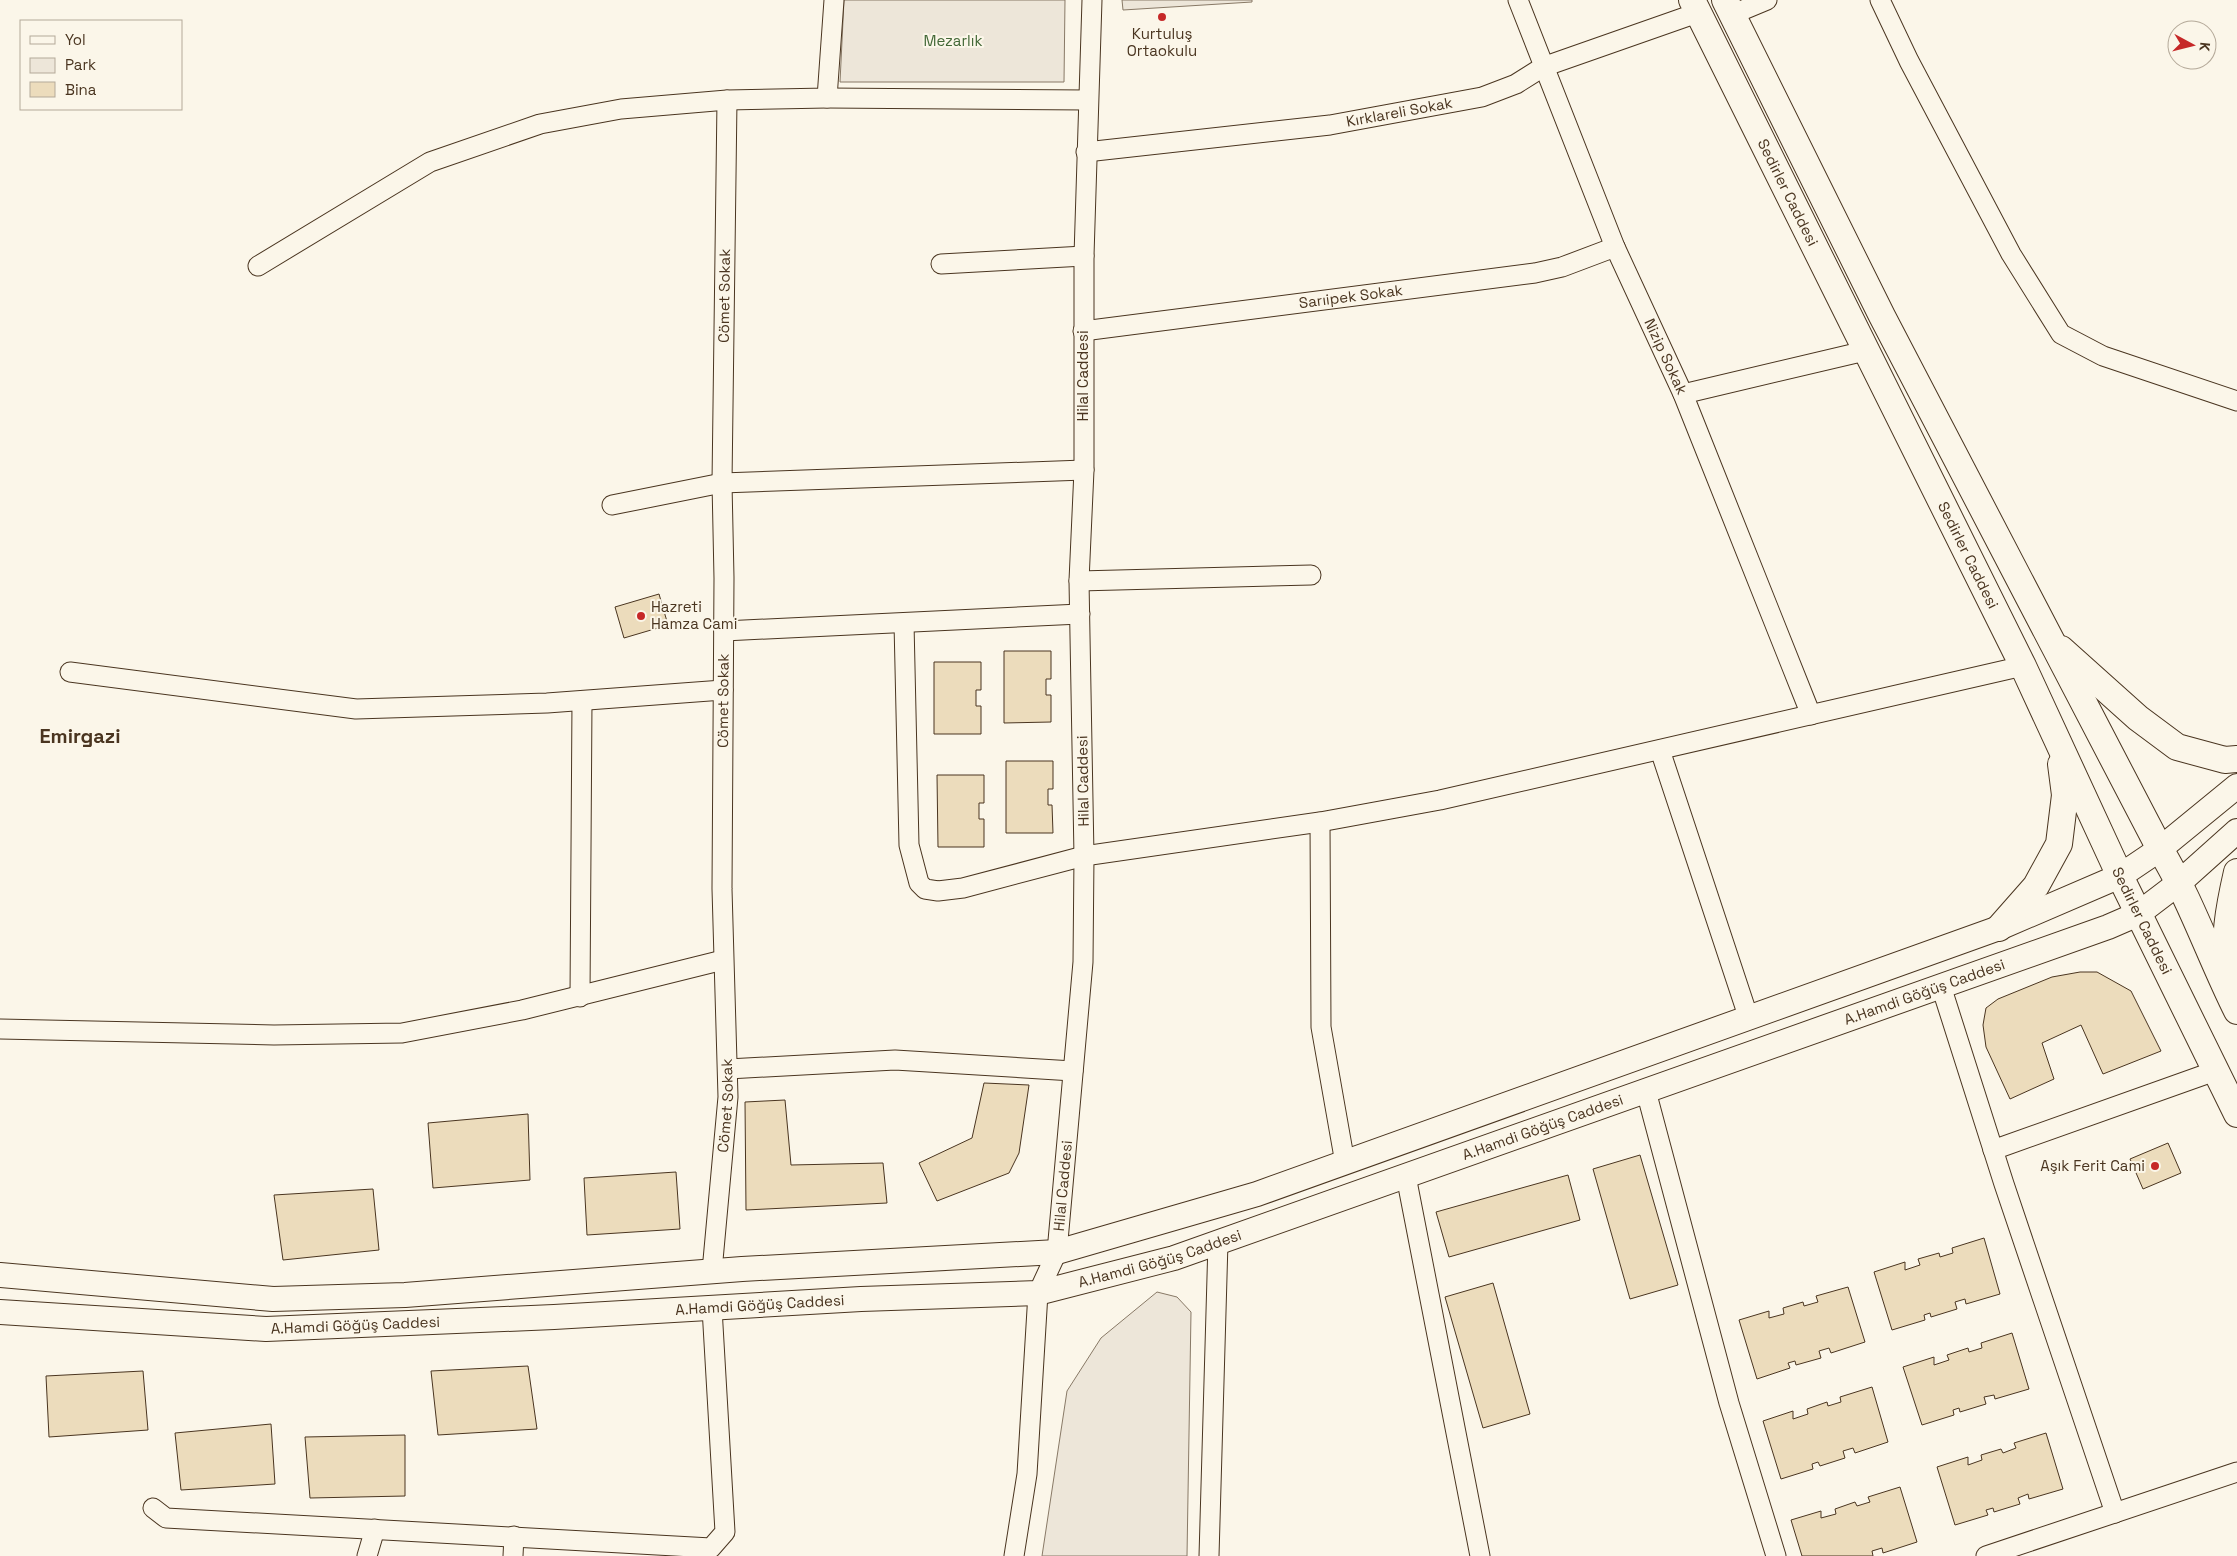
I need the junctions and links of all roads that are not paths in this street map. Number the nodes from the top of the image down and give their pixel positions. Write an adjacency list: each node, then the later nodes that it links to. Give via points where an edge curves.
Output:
1 (834, 0): 9 (street)
2 (1092, 0): 11 (street, Hilal Caddesi)
3 (1518, 0): 8 (street, Nizip Sokak)
4 (1767, 0): 7 (street)
5 (1880, 0): 20 (street, via 2011,254 2061,334 2104,356)
6 (1694, 6): 8 (street, Kırklareli Sokak); 18 (main road, Sedirler Caddesi)
7 (1728, 8): 29 (main road, Sedirler Caddesi)
8 (1543, 67): 12 (street, Kırklareli Sokak, via 1516,84 1482,97 1330,125); 13 (street, Nizip Sokak)
9 (827, 98): 10 (street); 11 (street)
10 (727, 100): 16 (street, via 621,109 540,124 430,162); 22 (street, Cömet Sokak)
11 (1087, 100): 12 (street, Hilal Caddesi)
12 (1086, 152): 14 (street, Hilal Caddesi)
13 (1615, 247): 17 (street, Sarıipek Sokak, via 1562,268 1535,273); 19 (street, Nizip Sokak)
14 (1084, 256): 15 (street); 17 (street, Hilal Caddesi)
15 (941, 264)
16 (258, 266)
17 (1083, 331): 21 (street, Hilal Caddesi)
18 (1865, 351): 19 (street); 30 (main road, Sedirler Caddesi)
19 (1682, 394): 34 (street, Nizip Sokak)
20 (2237, 401)
21 (1084, 470): 22 (street); 25 (street, Hilal Caddesi)
22 (722, 482): 23 (street); 28 (street, Cömet Sokak)
23 (612, 505)
24 (1311, 575): 25 (street)
25 (1079, 580): 26 (street, Hilal Caddesi)
26 (1080, 614): 27 (street); 42 (street, Hilal Caddesi)
27 (904, 623): 28 (street); 42 (street, via 909,845 919,883 925,889 938,891 962,888)
28 (724, 631): 32 (street, Cömet Sokak)
29 (2048, 637): 37 (main road, via 2138,718 2177,747 2225,760); 41 (main road, Sedirler Caddesi)
30 (2023, 666): 34 (street); 35 (main road, Sedirler Caddesi)
31 (70, 672): 33 (street, via 356,710)
32 (723, 690): 33 (street); 48 (street, Cömet Sokak)
33 (582, 701): 50 (street)
34 (1811, 715): 36 (street)
35 (2057, 736): 44 (main road, Sedirler Caddesi); 47 (main road, via 2065,795 2059,844 2036,886)
36 (1660, 750): 39 (street, via 1440,800); 52 (street)
37 (2237, 759)
38 (2230, 791): 41 (street, A.Hamdi Göğüş Caddesi)
39 (1320, 822): 42 (street); 60 (street, via 1321,1027)
40 (2237, 831): 45 (street, A.Hamdi Göğüş Caddesi)
41 (2160, 849): 44 (street, A.Hamdi Göğüş Caddesi); 45 (main road, Sedirler Caddesi)
42 (1084, 856): 55 (street, Hilal Caddesi, via 1083,962)
43 (2237, 872): 51 (main road, via 2228,912 2226,941 2227,971)
44 (2120, 876): 46 (main road, Sedirler Caddesi); 47 (street, A.Hamdi Göğüş Caddesi)
45 (2180, 882): 46 (street, A.Hamdi Göğüş Caddesi); 51 (main road, Sedirler Caddesi)
46 (2138, 914): 49 (street, A.Hamdi Göğüş Caddesi); 56 (main road, Sedirler Caddesi)
47 (1999, 928): 52 (street, A.Hamdi Göğüş Caddesi)
48 (724, 960): 50 (street); 54 (street, Cömet Sokak)
49 (1941, 986): 57 (street, A.Hamdi Göğüş Caddesi); 59 (street)
50 (580, 997): 53 (street, via 402,1033 274,1035)
51 (2235, 1008)
52 (1749, 1019): 60 (street, A.Hamdi Göğüş Caddesi)
53 (0, 1029)
54 (728, 1070): 55 (street, via 896,1060); 64 (street, Cömet Sokak)
55 (1073, 1071): 63 (street, Hilal Caddesi)
56 (2215, 1071): 58 (main road, Sedirler Caddesi); 59 (street)
57 (1646, 1091): 61 (street, A.Hamdi Göğüş Caddesi); 79 (street, via 1729,1403)
58 (2237, 1114)
59 (1993, 1150): 71 (street)
60 (1345, 1163): 63 (street, A.Hamdi Göğüş Caddesi, via 1257,1194)
61 (1406, 1176): 62 (street, A.Hamdi Göğüş Caddesi); 78 (street)
62 (1218, 1242): 66 (street, A.Hamdi Göğüş Caddesi, via 1174,1258); 77 (street)
63 (1057, 1252): 64 (street, A.Hamdi Göğüş Caddesi); 66 (street, Hilal Caddesi)
64 (712, 1272): 65 (street, A.Hamdi Göğüş Caddesi, via 406,1295 273,1299)
65 (0, 1275)
66 (1038, 1293): 67 (street, A.Hamdi Göğüş Caddesi); 76 (street, Hilal Caddesi, via 1027,1474)
67 (712, 1308): 68 (street, A.Hamdi Göğüş Caddesi, via 266,1328); 73 (street, via 725,1532 711,1548)
68 (0, 1312)
69 (2237, 1472): 71 (street)
70 (153, 1508): 72 (street, via 166,1518)
71 (2115, 1513): 80 (street)
72 (375, 1529): 73 (street); 74 (street)
73 (514, 1536): 75 (street)
74 (367, 1556)
75 (513, 1556)
76 (1014, 1556)
77 (1209, 1556)
78 (1480, 1556)
79 (1776, 1556)
80 (1986, 1556)

